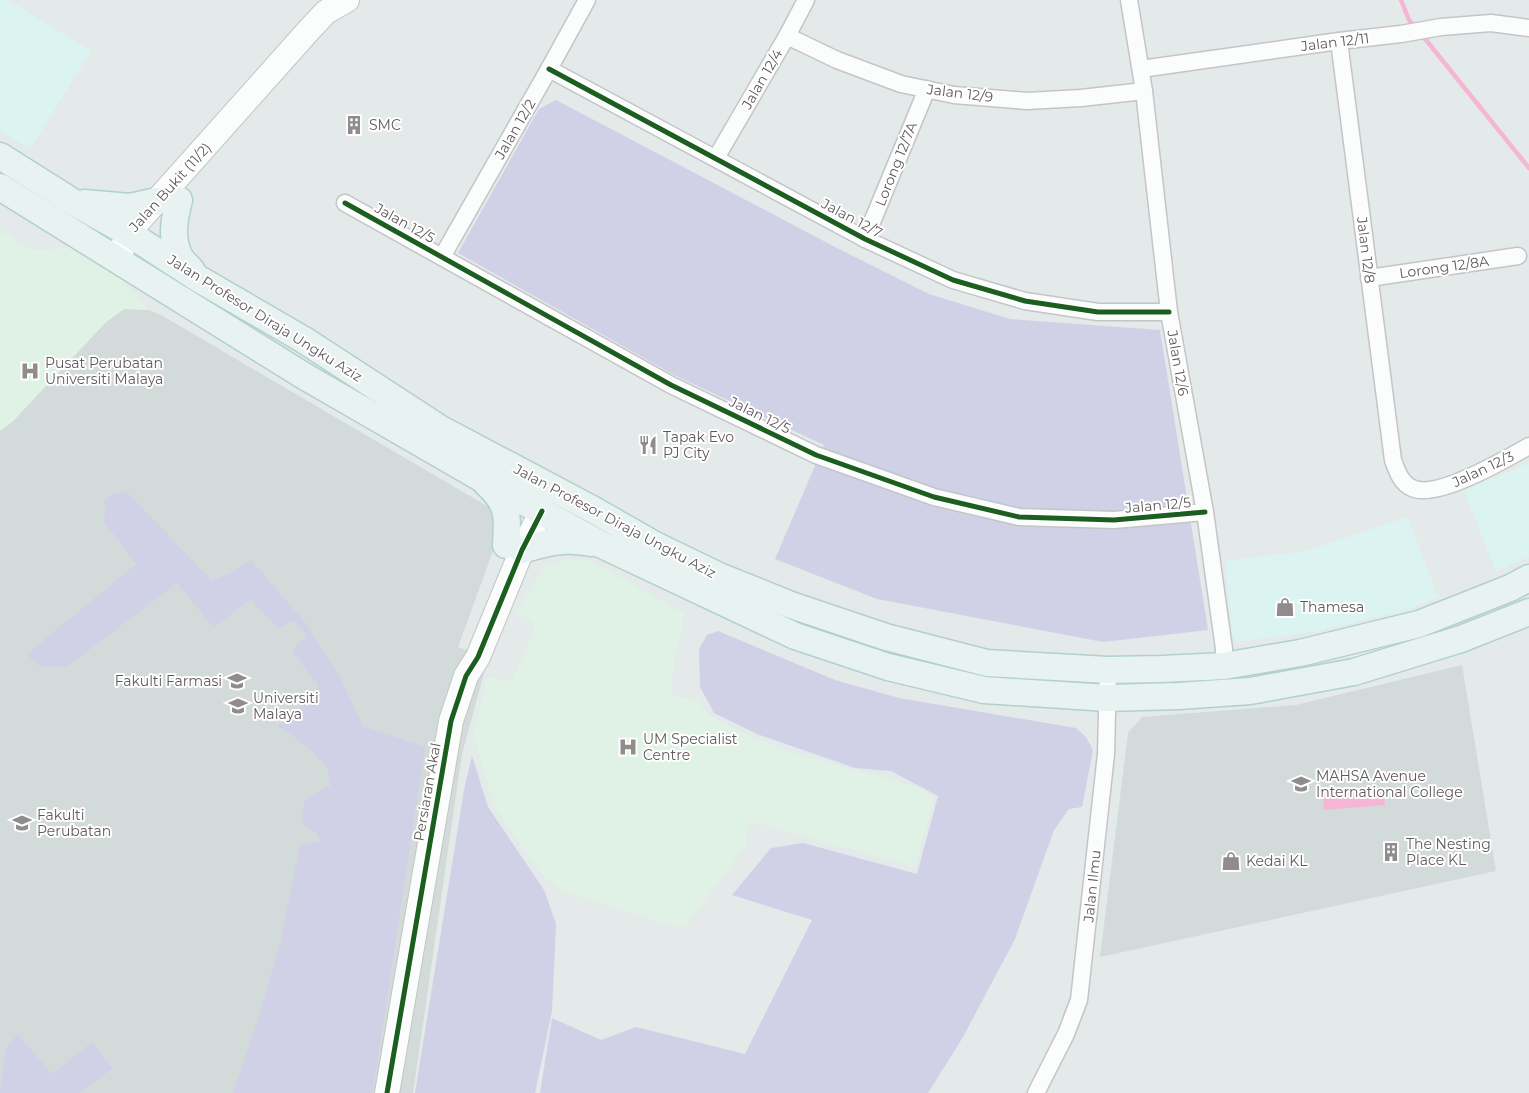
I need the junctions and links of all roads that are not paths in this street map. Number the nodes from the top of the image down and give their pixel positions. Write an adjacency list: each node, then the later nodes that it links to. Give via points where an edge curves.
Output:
1 (347, 0): 15 (street, Jalan Bukit (11/2), via 336,21)
2 (587, 0): 8 (street, Jalan 12/2)
3 (806, 0): 6 (street, Jalan 12/4)
4 (1130, 0): 9 (street, Jalan 12/6)
5 (1529, 28): 7 (street, Jalan 12/11, via 1491,24 1441,27)
6 (787, 36): 10 (street, Jalan 12/9, via 865,71); 13 (street, Jalan 12/4)
7 (1339, 41): 9 (street, Jalan 12/11); 23 (street, Jalan 12/8)
8 (549, 69): 13 (street, Jalan 12/7); 21 (street, Jalan 12/2)
9 (1141, 69): 11 (street, Jalan 12/6)
10 (927, 90): 11 (street, Jalan 12/9, via 1027,100); 19 (street, Lorong 12/7A)
11 (1144, 91): 25 (street, Jalan 12/6)
12 (0, 156): 16 (main road, Jalan Profesor Diraja Ungku Aziz)
13 (716, 158): 19 (street, Jalan 12/7)
14 (0, 187): 22 (main road, Jalan Profesor Diraja Ungku Aziz)
15 (168, 201): 16 (main road, via 130,207); 18 (street, Jalan Bukit (11/2)); 24 (main road, via 175,241 182,259)
16 (73, 202): 18 (main road, Jalan Profesor Diraja Ungku Aziz)
17 (345, 203): 21 (street, Jalan 12/5)
18 (135, 238): 22 (street, Jalan Bukit (11/2)); 24 (main road, Jalan Profesor Diraja Ungku Aziz)
19 (865, 239): 25 (street, Jalan 12/7, via 953,280 1025,301 1098,312)
20 (1518, 256): 23 (street, Lorong 12/8A)
21 (442, 257): 31 (street, Jalan 12/5, via 672,385 816,455 934,497 1019,517 1114,520)
22 (118, 260): 29 (main road, Jalan Profesor Diraja Ungku Aziz, via 304,376)
23 (1369, 278): 28 (street, Jalan 12/8)
24 (200, 279): 27 (main road, Jalan Profesor Diraja Ungku Aziz, via 304,340 439,428)
25 (1169, 312): 31 (street, Jalan 12/6)
26 (1529, 446): 28 (street, Jalan 12/3, via 1452,485 1424,491 1411,488 1398,476)
27 (477, 448): 30 (main road, via 514,479); 33 (main road, Jalan Profesor Diraja Ungku Aziz)
28 (1393, 460)
29 (479, 477): 30 (main road, Jalan Profesor Diraja Ungku Aziz); 34 (main road, via 505,506)
30 (535, 505): 32 (main road, Jalan Profesor Diraja Ungku Aziz); 33 (main road, via 603,524); 34 (street, Persiaran Akal)
31 (1205, 512): 37 (street, Jalan 12/6)
32 (602, 545): 34 (main road, via 558,540); 39 (main road, Jalan Profesor Diraja Ungku Aziz, via 795,636 888,667 984,690)
33 (655, 545): 38 (main road, Jalan Profesor Diraja Ungku Aziz, via 719,576 791,605 886,637 987,663)
34 (514, 548): 40 (street, Persiaran Akal, via 465,648 466,676 451,721)
35 (1529, 578): 37 (main road, Jalan Profesor Diraja Ungku Aziz, via 1419,624 1300,654)
36 (1529, 612): 39 (main road, Jalan Profesor Diraja Ungku Aziz, via 1461,639 1354,672 1250,691)
37 (1224, 666): 38 (main road, Jalan Profesor Diraja Ungku Aziz)
38 (1108, 670): 39 (street, Jalan Ilmu)
39 (1107, 698): 41 (street, Jalan Ilmu, via 1106,754 1079,1000)
40 (387, 1093)
41 (1036, 1093)

